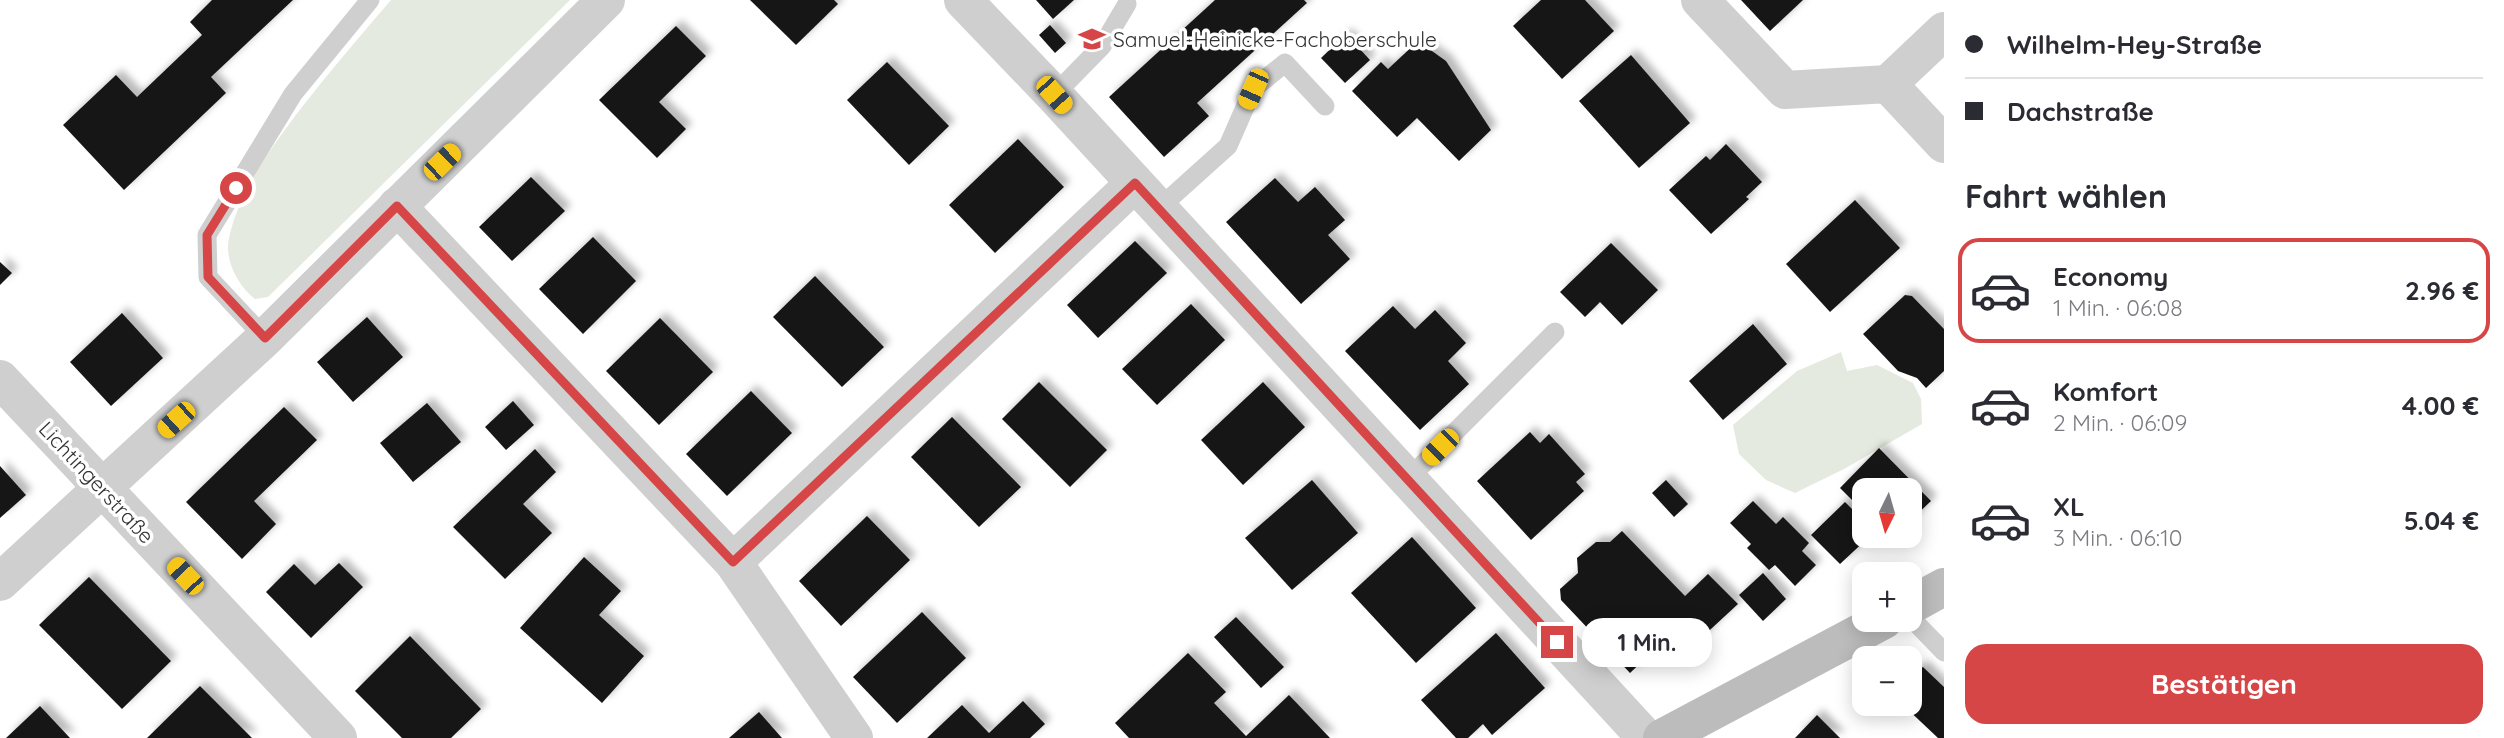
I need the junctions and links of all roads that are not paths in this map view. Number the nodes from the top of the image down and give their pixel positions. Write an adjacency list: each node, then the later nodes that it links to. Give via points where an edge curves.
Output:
1 (370, 0): 14 (lane, via 293,94 207,235 208,277)
2 (606, 0): 12 (street)
3 (963, 0): 8 (street)
4 (1700, 0): 7 (street, via 1785,90)
5 (1127, 4): 8 (lane, via 1102,46)
6 (1944, 31): 7 (street)
7 (1888, 85): 10 (street)
8 (1054, 95): 11 (street)
9 (1325, 106): 11 (lane, via 1285,63 1253,89 1228,146)
10 (1944, 144)
11 (1146, 196): 16 (street); 18 (street)
12 (397, 206): 14 (street); 18 (street)
13 (1555, 332): 16 (lane)
14 (265, 338): 17 (street)
15 (0, 379): 17 (street, Lichtingerstraße)
16 (1407, 480): 27 (street)
17 (101, 488): 19 (street); 25 (street, Lichtingerstraße)
18 (733, 562): 26 (street)
19 (0, 582)
20 (1944, 587): 21 (street)
21 (1922, 599)
22 (1922, 629): 24 (lane)
23 (1861, 632): 28 (street)
24 (1944, 652)
25 (338, 738)
26 (854, 738)
27 (1646, 738)
28 (1662, 738)

